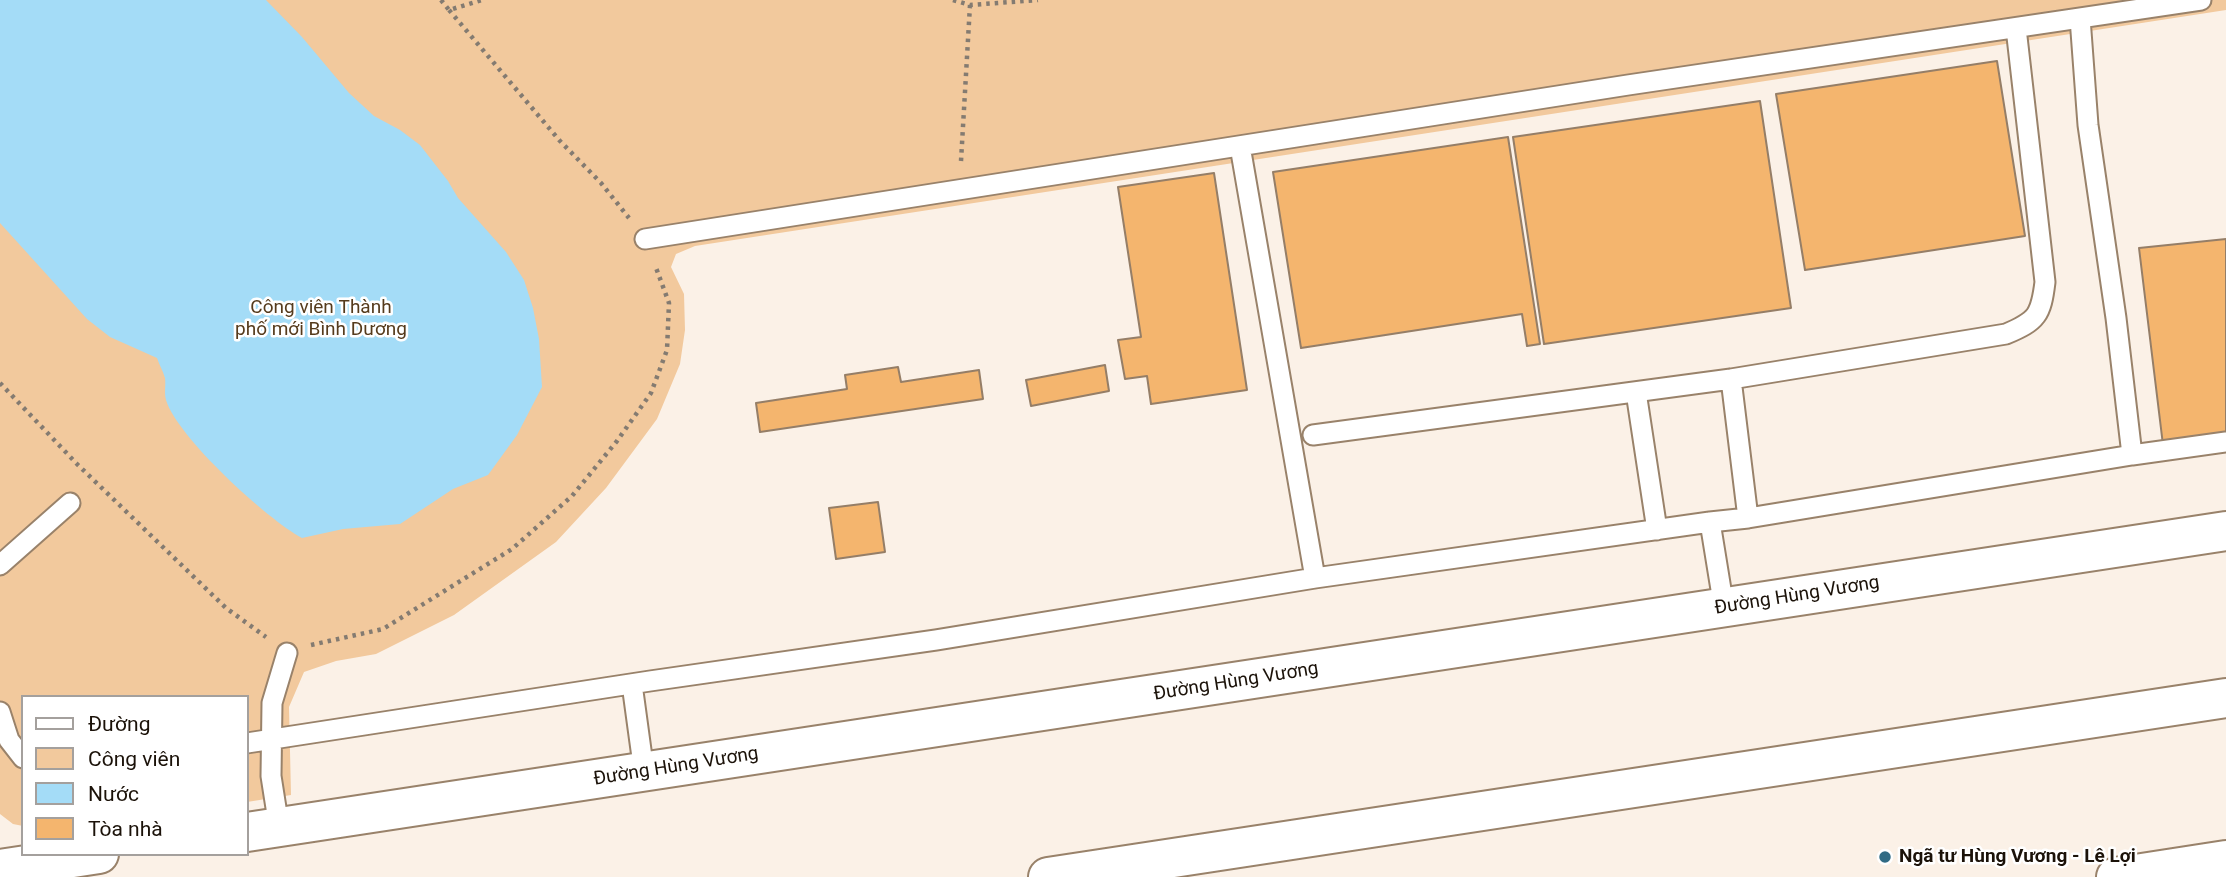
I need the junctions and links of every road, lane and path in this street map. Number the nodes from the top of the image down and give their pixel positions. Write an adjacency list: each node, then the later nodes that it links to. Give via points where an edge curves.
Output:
1 (441, 0): 7 (path)
2 (482, 0): 7 (path)
3 (953, 0): 6 (path)
4 (1038, 0): 6 (path)
5 (2201, 0): 8 (lane)
6 (970, 5): 11 (path)
7 (449, 10): 12 (path)
8 (2080, 18): 9 (lane); 18 (lane, via 2088,125)
9 (2016, 28): 10 (lane); 13 (lane, via 2045,282 2042,306 2027,325 2006,334)
10 (1240, 146): 11 (lane); 25 (lane)
11 (959, 190): 12 (lane)
12 (645, 239): 27 (path, via 669,303 667,350 651,393 572,496 512,549 383,629)
13 (1731, 379): 15 (lane); 20 (lane)
14 (0, 383): 27 (path, via 226,608)
15 (1636, 392): 16 (lane); 22 (lane)
16 (1313, 435)
17 (2226, 442): 18 (lane)
18 (2132, 454): 20 (lane)
19 (71, 503): 24 (lane)
20 (1748, 518): 21 (lane)
21 (1710, 522): 22 (lane); 26 (lane)
22 (1657, 530): 25 (lane)
23 (2226, 531): 26 (main road, Đường Hùng Vương)
24 (0, 565)
25 (1315, 578): 28 (lane)
26 (1724, 608): 34 (main road, Đường Hùng Vương)
27 (287, 653): 31 (lane, via 272,703)
28 (632, 684): 31 (lane); 34 (lane)
29 (2226, 698): 39 (main road)
30 (0, 712): 33 (lane, via 9,740)
31 (271, 739): 32 (lane); 35 (lane)
32 (248, 743)
33 (21, 755)
34 (644, 772): 35 (main road, Đường Hùng Vương)
35 (263, 830)
36 (86, 856): 38 (main road)
37 (2226, 860): 40 (main road)
38 (0, 869)
39 (1048, 877)
40 (2116, 877)

